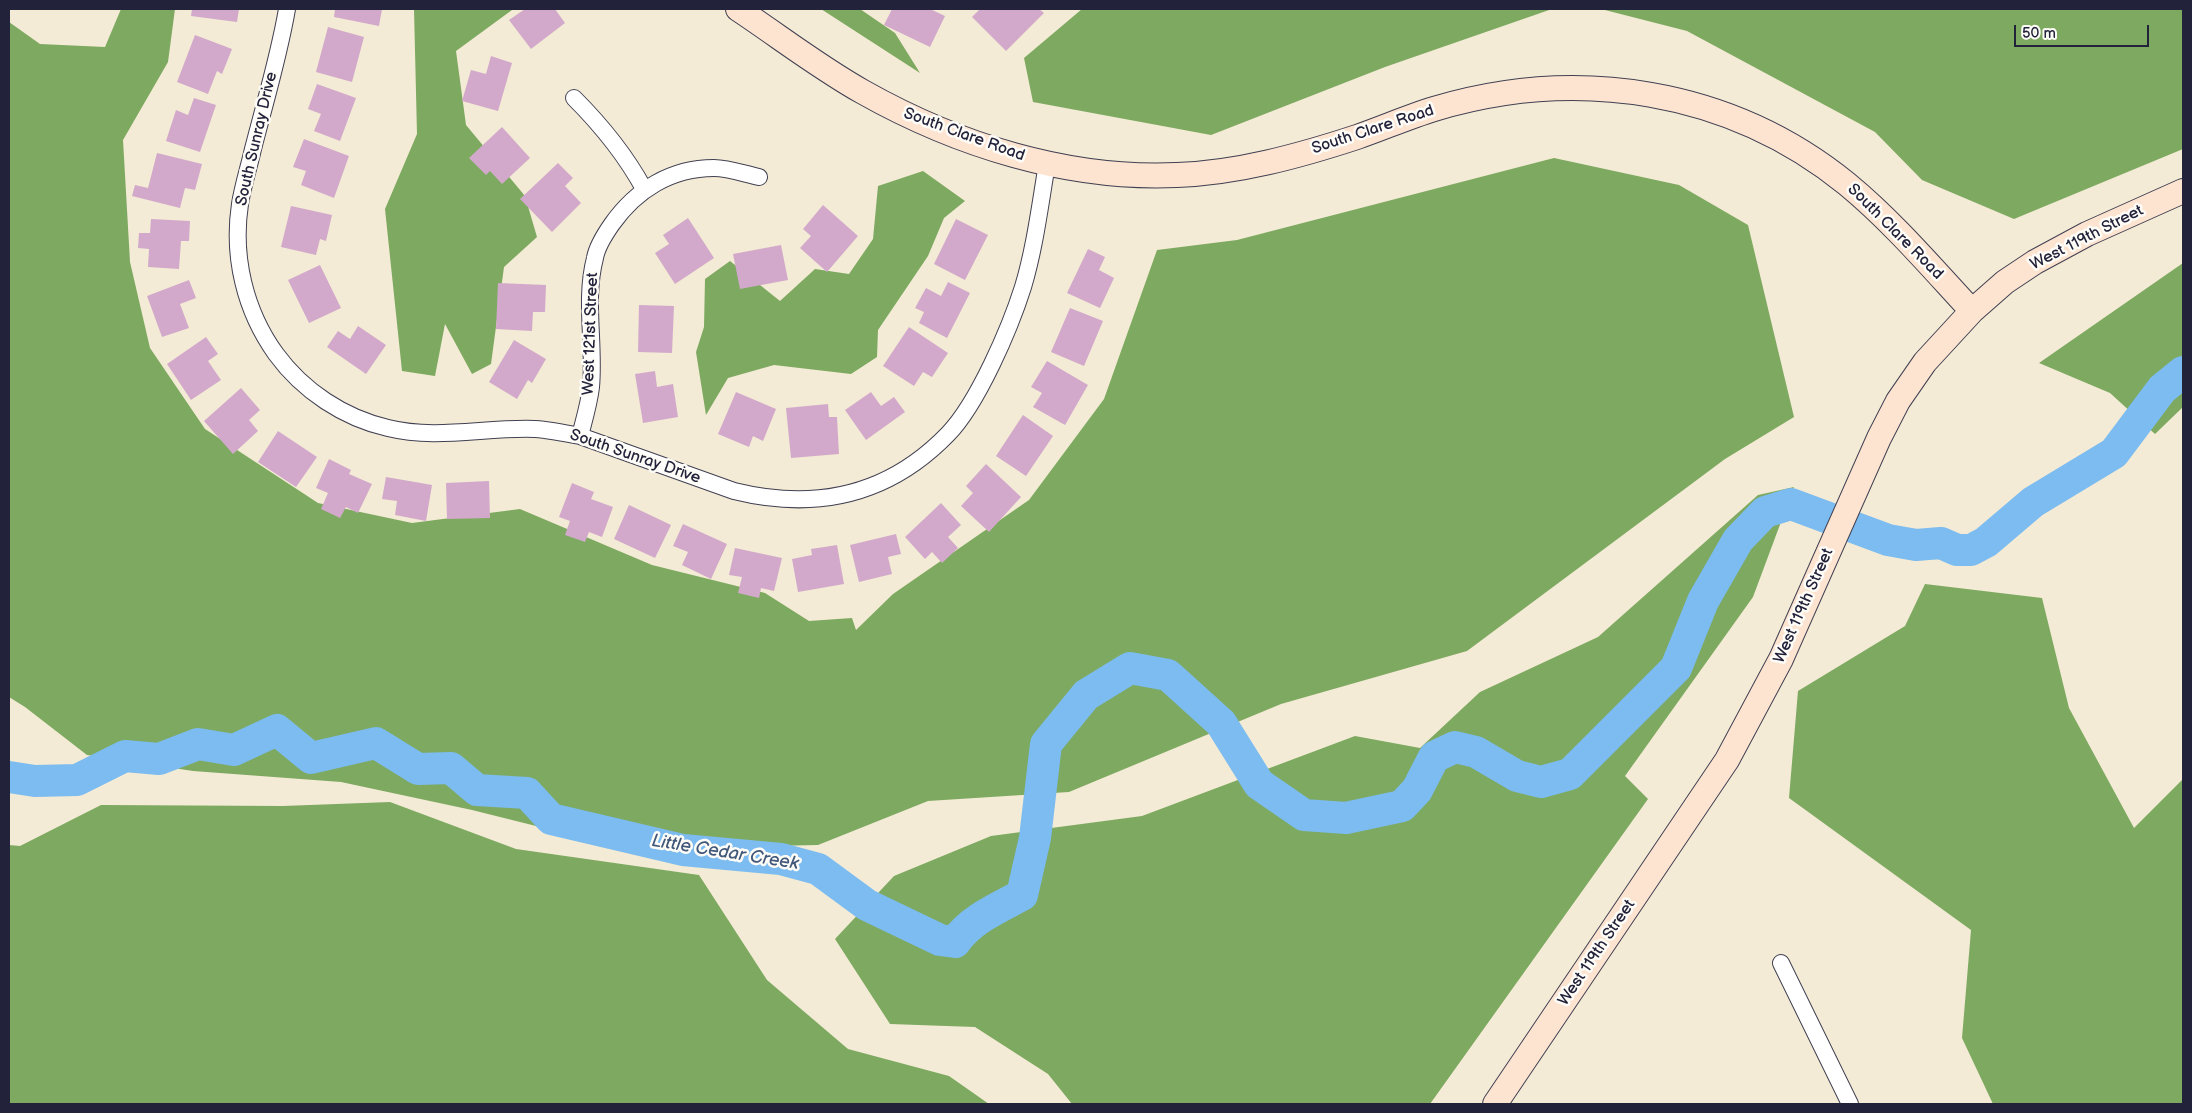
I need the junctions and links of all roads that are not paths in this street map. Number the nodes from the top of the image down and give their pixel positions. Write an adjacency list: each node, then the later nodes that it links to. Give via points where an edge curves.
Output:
1 (287, 9): 9 (street, South Sunray Drive, via 239,213 242,280 251,311 268,344 302,383 327,402 388,429 421,433 534,429)
2 (738, 9): 4 (street, South Clare Road, via 825,69 897,110 953,134)
3 (574, 98): 6 (street, via 627,158)
4 (1047, 164): 8 (street, South Clare Road, via 1096,172 1175,176 1211,172 1311,151 1472,99 1549,88 1629,91 1706,108 1741,121 1777,138 1817,163 1846,183 1878,212); 9 (street, South Sunray Drive, via 1023,286 1008,329 986,374 950,433 923,457 891,477 856,492 827,499 759,497)
5 (759, 177): 6 (street, West 121st Street, via 716,168 691,170)
6 (644, 189): 9 (street, West 121st Street, via 624,207 595,256 590,288 591,387)
7 (2183, 191): 8 (street, West 119th Street, via 2062,246 2005,282)
8 (1972, 311): 11 (street, West 119th Street, via 1925,362 1898,401 1878,438 1781,659 1727,760)
9 (580, 436)
10 (1781, 963): 12 (street)
11 (1495, 1104)
12 (1850, 1104)

